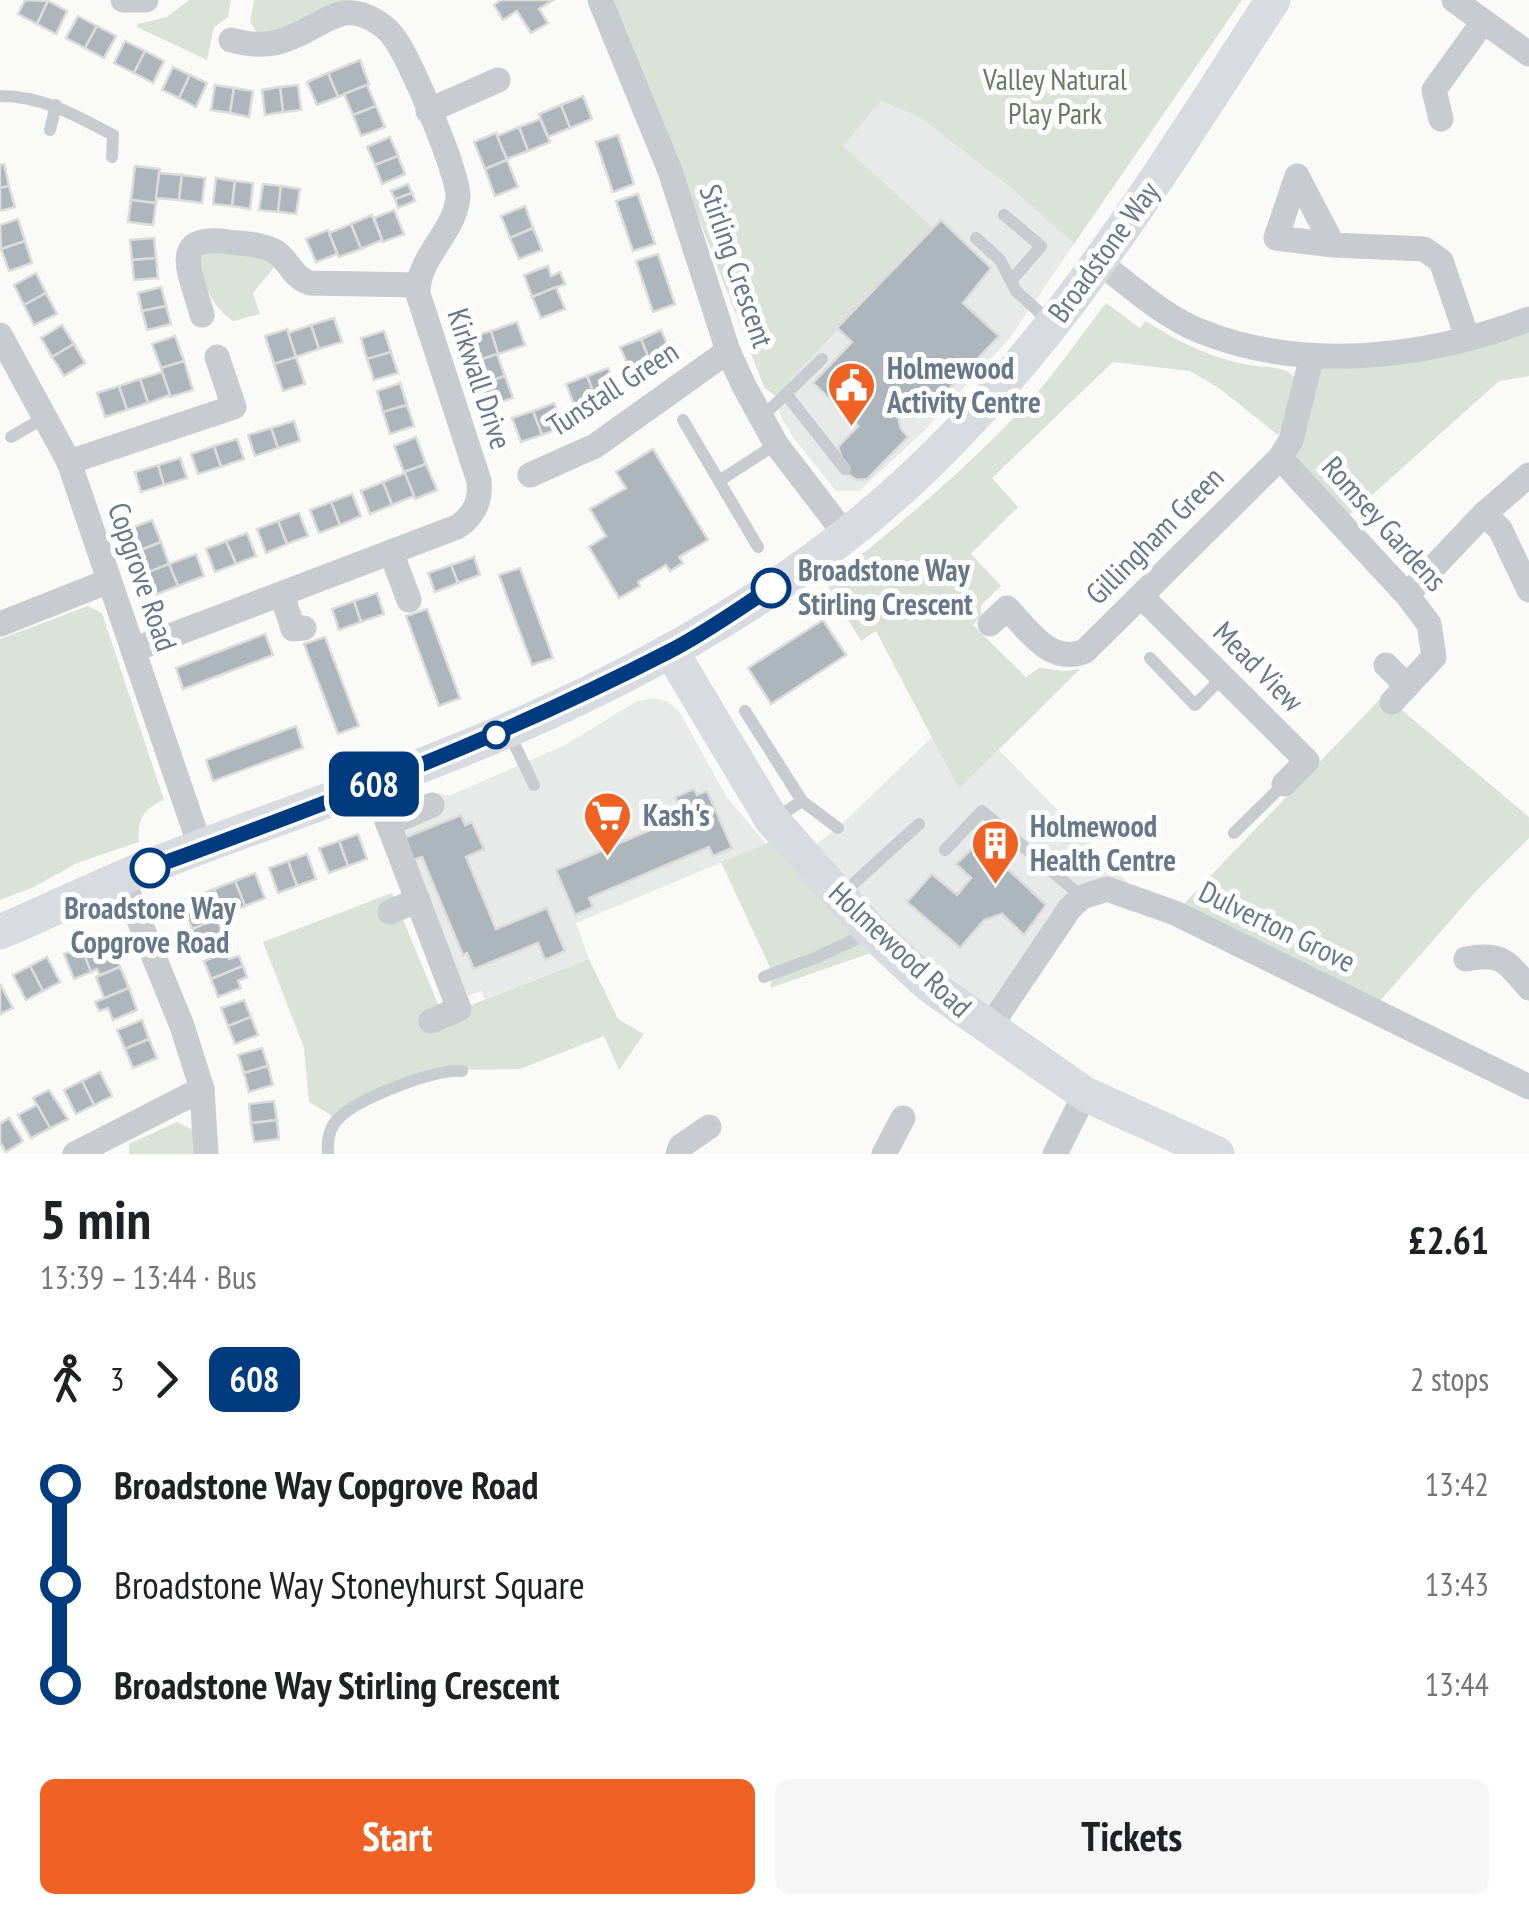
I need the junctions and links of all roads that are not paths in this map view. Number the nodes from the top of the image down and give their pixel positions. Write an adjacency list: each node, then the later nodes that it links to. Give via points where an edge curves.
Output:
1 (123, 0): 2 (street)
2 (146, 0)
3 (600, 0): 27 (street, Stirling Crescent, via 670,171)
4 (1273, 0): 19 (street, Broadstone Way)
5 (1454, 0): 6 (street)
6 (1483, 22): 8 (street); 13 (street, via 1434,90)
7 (231, 40): 12 (street, Kirkwall Drive, via 272,46 338,14 369,18 402,50)
8 (1528, 51)
9 (498, 80): 12 (street)
10 (0, 96): 11 (lane)
11 (56, 106): 14 (lane); 15 (lane, via 113,134)
12 (428, 111): 21 (street, Kirkwall Drive, via 458,195)
13 (1441, 119)
14 (50, 130)
15 (112, 157)
16 (1004, 214): 20 (lane, via 1040,246)
17 (976, 238): 20 (lane, via 1000,260)
18 (1333, 245): 26 (street, via 1424,249 1441,261)
19 (1100, 263): 24 (street, Broadstone Way); 28 (street, via 1199,331 1255,350)
20 (1010, 281): 24 (lane)
21 (418, 285): 22 (street, via 310,284 262,246 206,238 193,245 188,259); 46 (street, Kirkwall Drive, via 480,490 464,522)
22 (202, 315)
23 (1529, 319): 26 (street)
24 (1052, 324): 44 (street, Broadstone Way, via 950,442)
25 (0, 335): 32 (street, Copgrove Road)
26 (1467, 337): 28 (street, via 1396,354)
27 (728, 351): 33 (street, Stirling Crescent); 40 (street, Tunstall Green, via 596,446)
28 (1312, 356): 37 (street, Gillingham Green, via 1292,440)
29 (217, 357): 38 (street, via 234,408)
30 (822, 360): 31 (lane)
31 (786, 394): 33 (lane); 39 (lane)
32 (46, 416): 35 (lane); 38 (street, Copgrove Road)
33 (760, 419): 36 (street, Stirling Crescent)
34 (683, 420): 42 (lane)
35 (11, 436)
36 (776, 444): 42 (lane); 44 (street, Stirling Crescent)
37 (1280, 458): 50 (street, Romsey Gardens); 51 (street, Gillingham Green)
38 (69, 462): 47 (street, Copgrove Road)
39 (846, 470)
40 (530, 475)
41 (1529, 475): 43 (street)
42 (719, 481): 45 (lane)
43 (1484, 514): 48 (street, via 1500,529); 50 (street)
44 (845, 534): 57 (street, Broadstone Way)
45 (758, 547)
46 (391, 552): 49 (street, Kirkwall Drive); 52 (street)
47 (109, 581): 53 (street); 56 (street, Copgrove Road)
48 (1529, 590)
49 (282, 594): 55 (street, via 293,629); 56 (street, Kirkwall Drive)
50 (1407, 594): 59 (street, Romsey Gardens, via 1429,624 1434,658 1400,694)
51 (1140, 596): 54 (street, Gillingham Green, via 1070,656 1048,649 1007,608); 60 (street, Mead View)
52 (409, 600)
53 (0, 624)
54 (990, 624)
55 (304, 628)
56 (132, 650): 73 (street, Copgrove Road)
57 (671, 651): 62 (street, Broadstone Way); 68 (street, Holmewood Road)
58 (1150, 658): 60 (lane, via 1195,705)
59 (1386, 665)
60 (1223, 678): 64 (street, Mead View, via 1307,761)
61 (744, 711): 66 (lane)
62 (507, 730): 63 (street, Broadstone Way); 65 (lane)
63 (373, 784): 69 (street); 73 (street, Broadstone Way)
64 (1284, 784): 72 (lane)
65 (534, 785)
66 (802, 802): 68 (lane); 71 (lane)
67 (432, 805): 69 (street)
68 (772, 820): 76 (street, Holmewood Road)
69 (388, 824): 78 (street)
70 (919, 824): 76 (lane)
71 (838, 828)
72 (1234, 833)
73 (201, 849): 75 (street, Broadstone Way)
74 (944, 850): 77 (lane, via 982,812)
75 (122, 878): 80 (street, Broadstone Way); 89 (street)
76 (839, 896): 81 (street, Holmewood Road)
77 (1082, 898): 86 (street); 88 (street, Dulverton Grove, via 1108,889 1176,913)
78 (418, 900): 79 (street); 85 (street, via 459,1009)
79 (390, 912)
80 (0, 932)
81 (871, 932): 83 (lane); 86 (street, Holmewood Road)
82 (1466, 959): 84 (street, via 1487,955 1508,962)
83 (764, 977)
84 (1529, 988)
85 (430, 1021)
86 (989, 1028): 90 (street, Holmewood Road)
87 (462, 1071): 95 (lane, via 422,1076 355,1107 336,1119)
88 (1529, 1087)
89 (202, 1090): 93 (street); 94 (street)
90 (1086, 1094): 98 (street); 99 (street, Holmewood Road)
91 (903, 1118): 97 (street)
92 (708, 1127): 96 (street)
93 (75, 1154)
94 (206, 1154)
95 (328, 1154)
96 (678, 1154)
97 (884, 1154)
98 (1055, 1154)
99 (1217, 1154)

